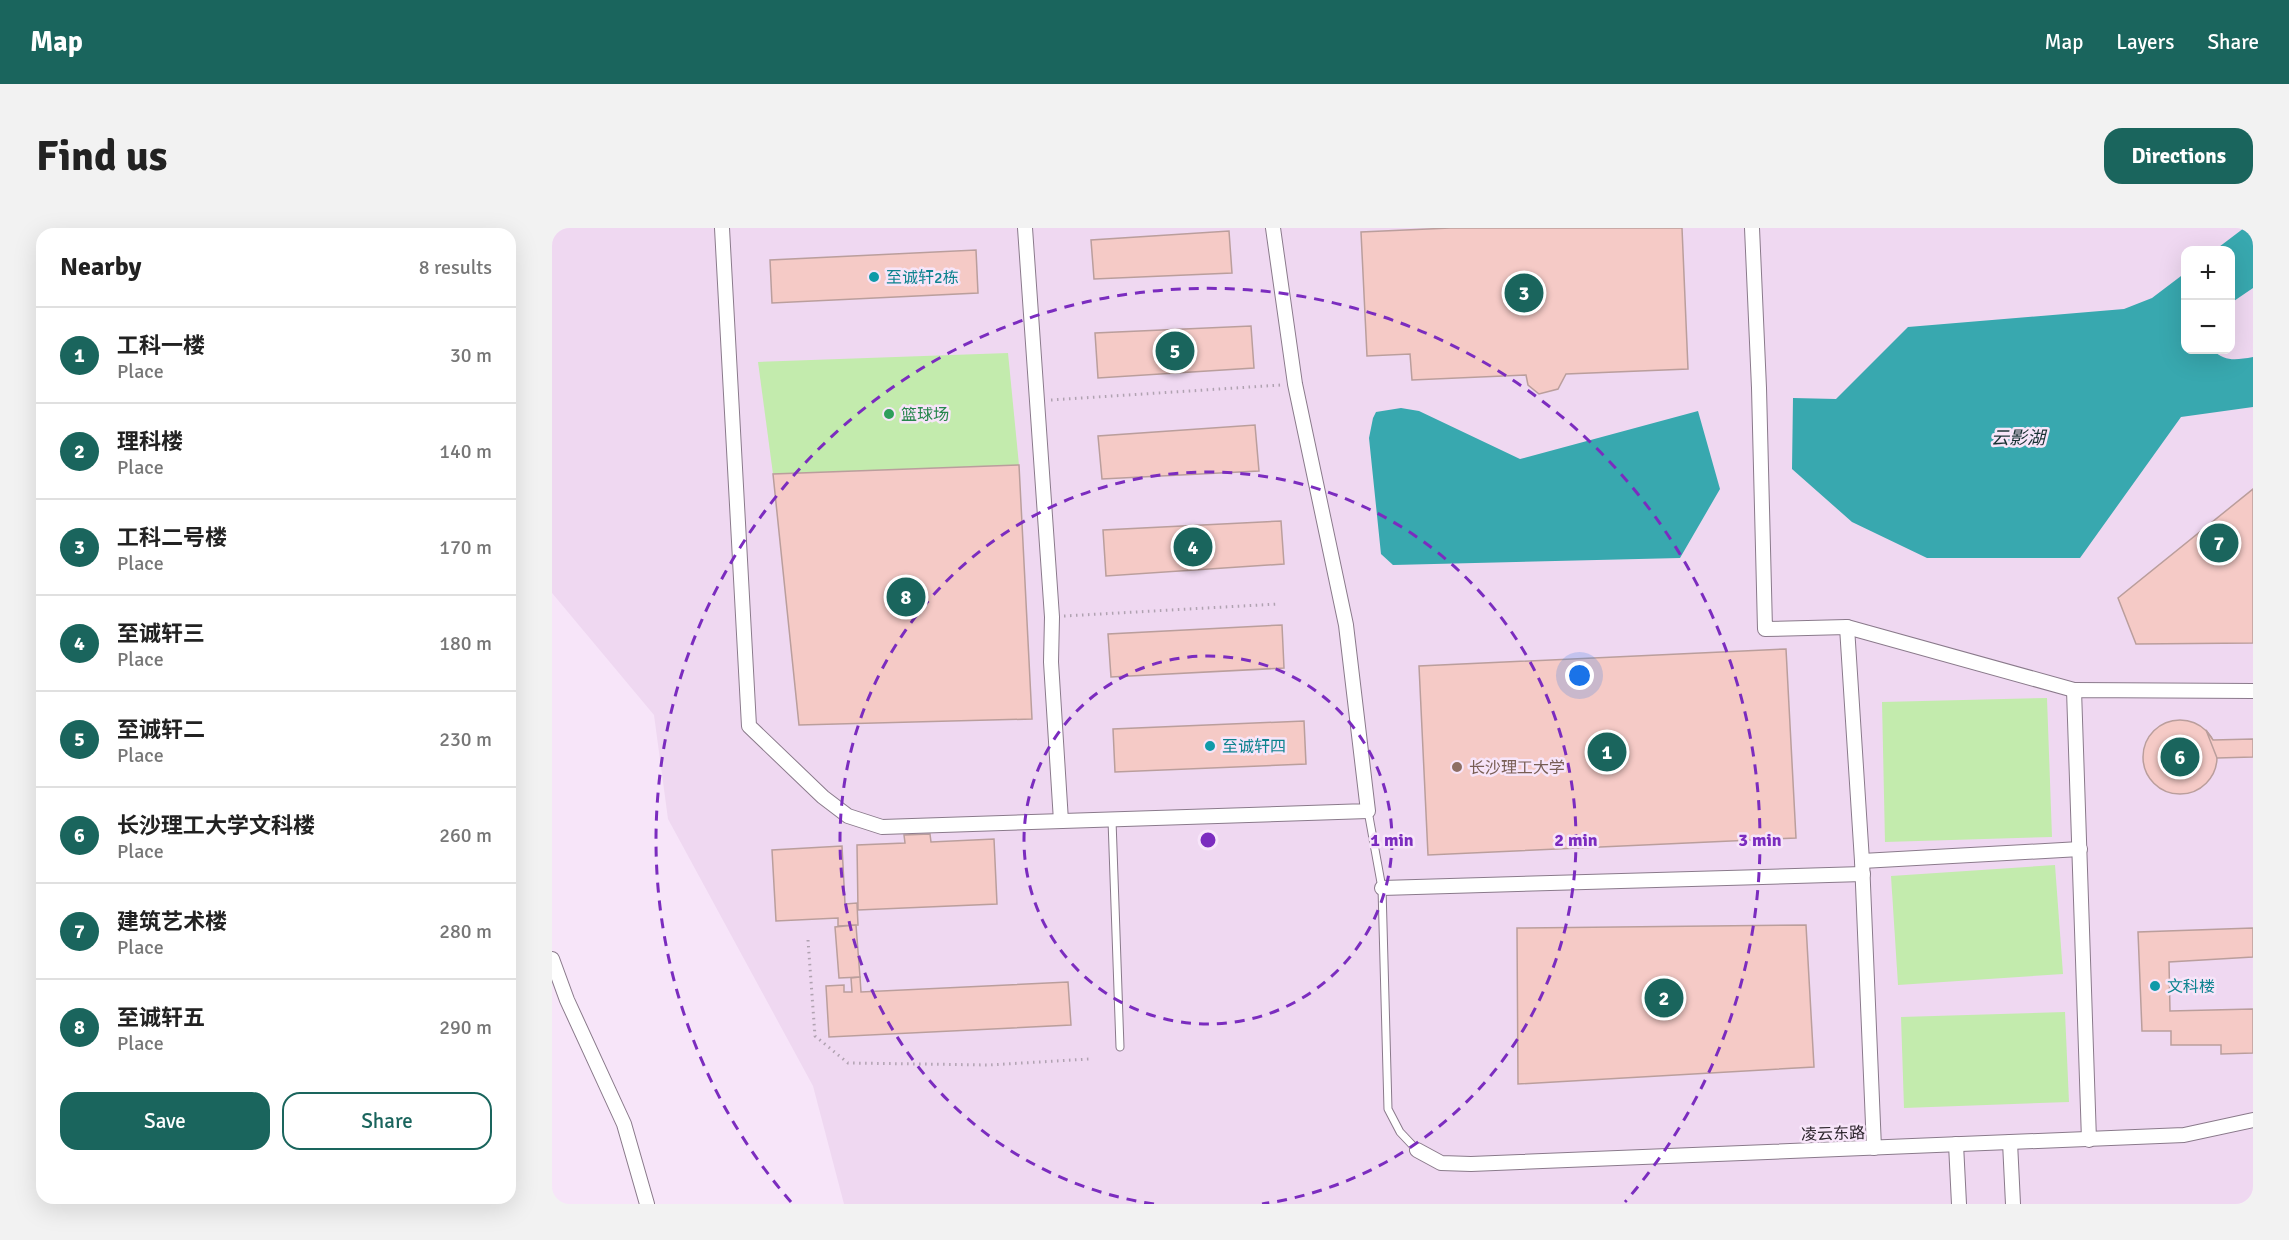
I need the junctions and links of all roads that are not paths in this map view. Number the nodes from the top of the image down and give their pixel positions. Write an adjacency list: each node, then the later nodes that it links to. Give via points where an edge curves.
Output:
1 (723, 228): 10 (street, via 749,726 848,816 882,827)
2 (1025, 228): 10 (street, via 1052,617)
3 (1273, 228): 8 (street, via 1295,384 1346,625)
4 (1752, 228): 5 (street, via 1765,629)
5 (1847, 627): 6 (street); 12 (street)
6 (2074, 690): 7 (street); 11 (street)
7 (2253, 691)
8 (1368, 811): 9 (street); 13 (lane)
9 (1112, 820): 10 (street); 15 (lane)
10 (1061, 821)
11 (2080, 849): 12 (street); 17 (street)
12 (1862, 868): 13 (street); 20 (street)
13 (1382, 888): 21 (lane, via 1388,1109 1400,1132)
14 (552, 959): 22 (street, via 624,1124)
15 (1120, 1047)
16 (2253, 1120): 17 (street, 凌云东路, via 2184,1135)
17 (2089, 1140): 18 (street, 凌云东路)
18 (2010, 1142): 19 (street, 凌云东路); 24 (street)
19 (1956, 1144): 20 (street, 凌云东路); 23 (street)
20 (1874, 1148): 21 (street, 凌云东路, via 1471,1164 1441,1163)
21 (1417, 1150)
22 (647, 1204)
23 (1959, 1204)
24 (2013, 1204)

